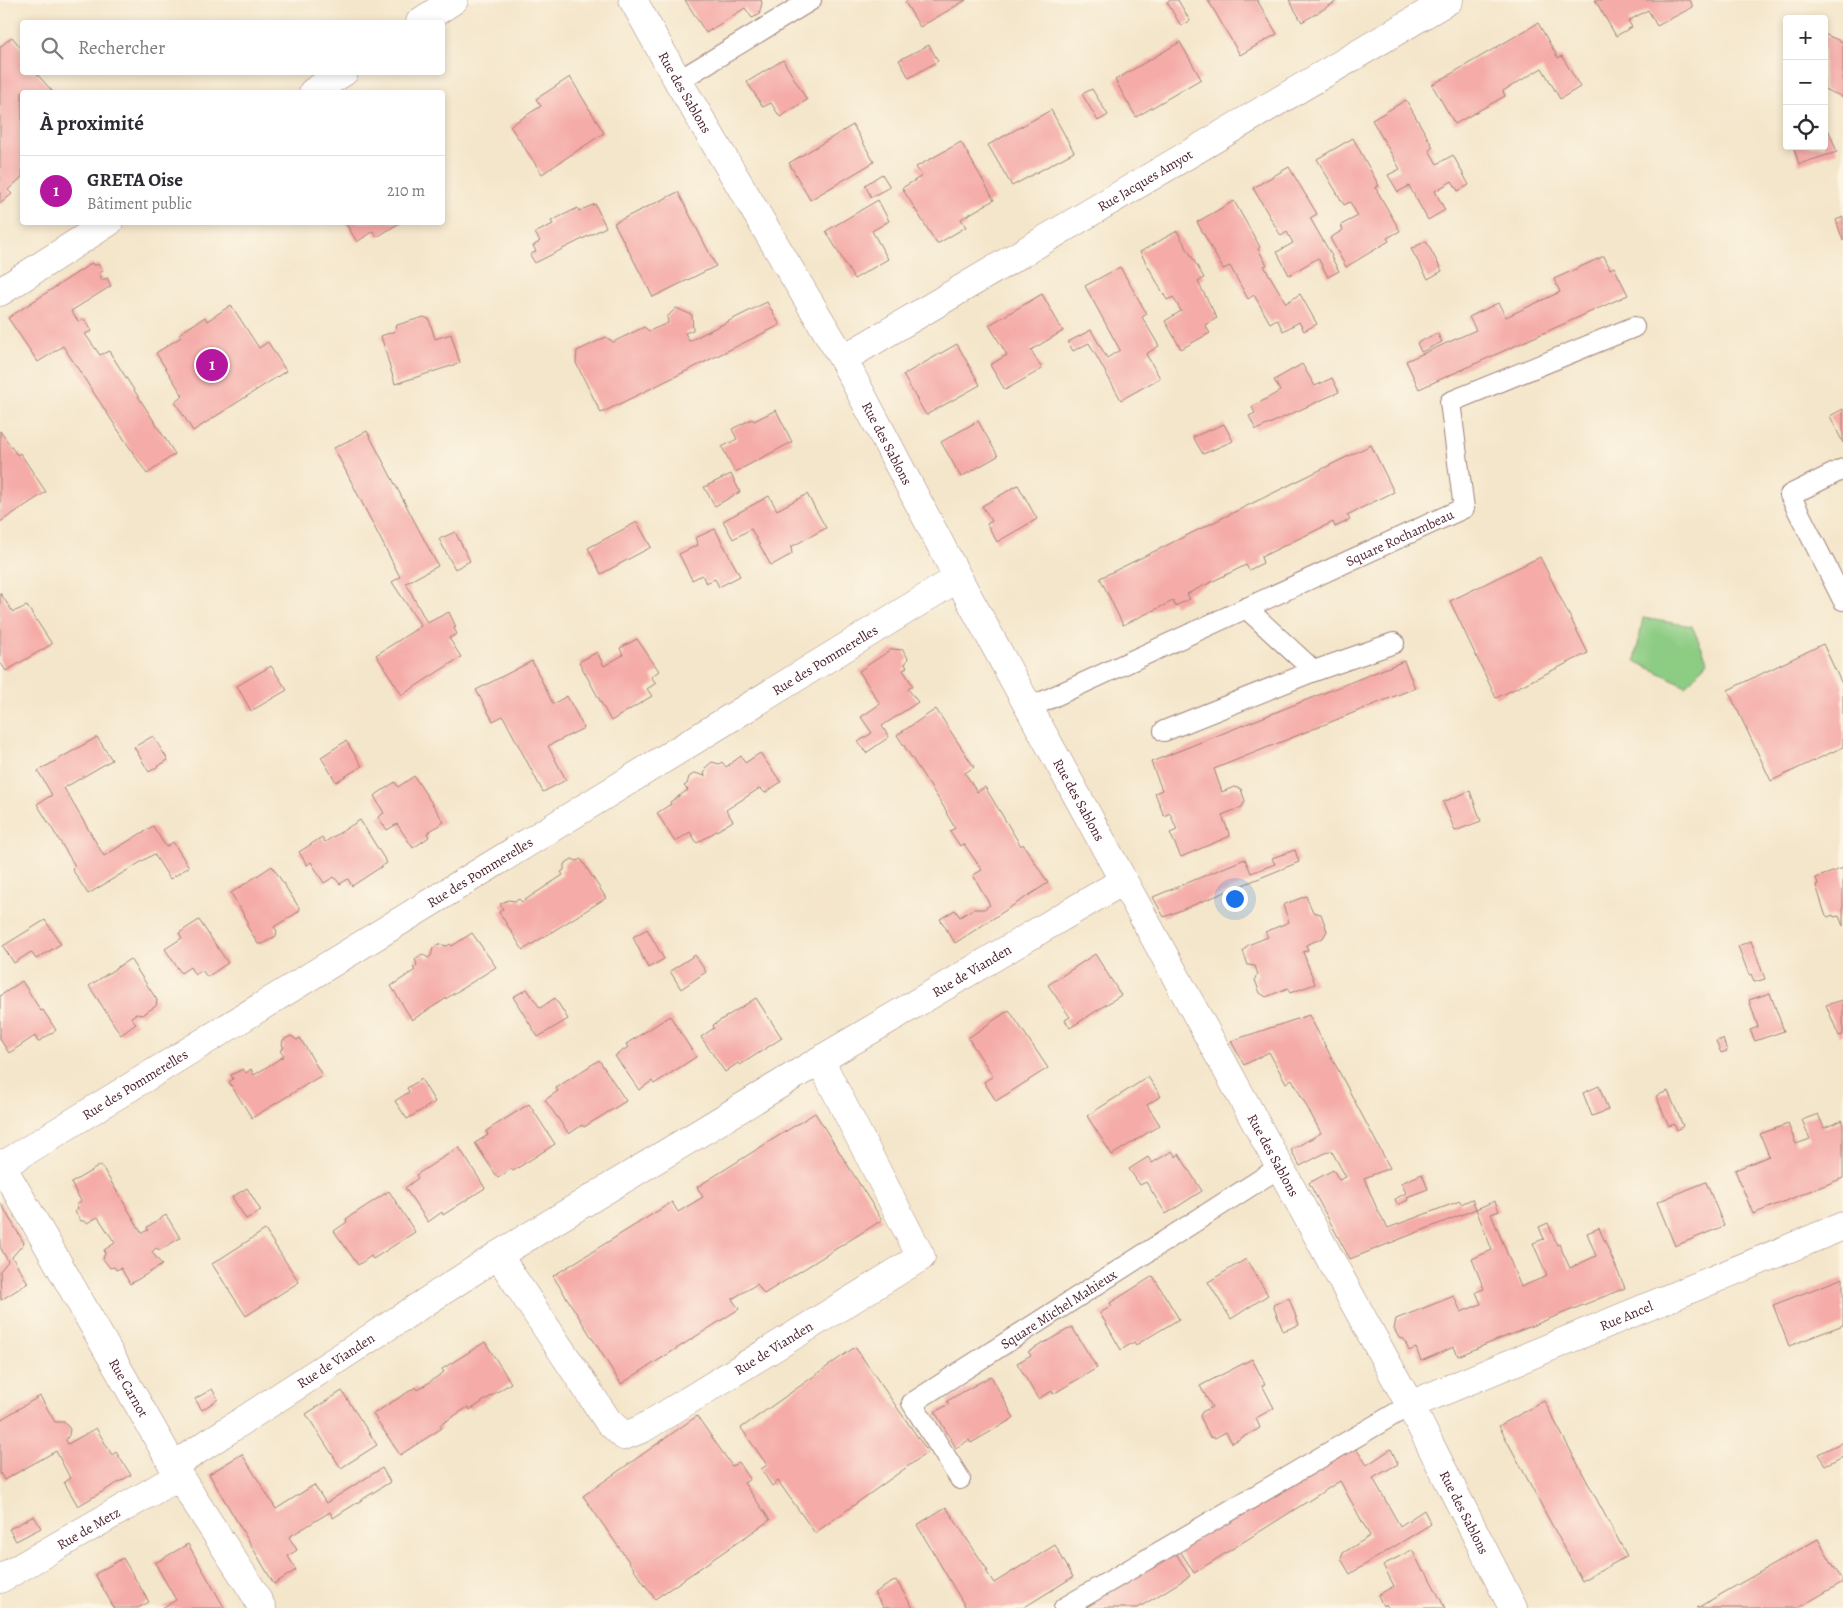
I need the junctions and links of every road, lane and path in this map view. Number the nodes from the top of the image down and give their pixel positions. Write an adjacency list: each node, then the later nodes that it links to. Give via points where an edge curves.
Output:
1 (454, 0): 5 (street)
2 (632, 0): 7 (street, Rue des Sablons)
3 (811, 0): 7 (lane)
4 (1448, 0): 12 (street, Rue Jacques Amyot)
5 (423, 20)
6 (339, 75): 8 (street)
7 (678, 81): 12 (street, Rue des Sablons)
8 (316, 90)
9 (104, 225): 10 (street)
10 (0, 292)
11 (1634, 327): 16 (lane, Square Rochambeau, via 1450,402 1464,508)
12 (843, 359): 14 (street, Rue des Sablons)
13 (1843, 469): 15 (lane, via 1790,495)
14 (958, 578): 19 (street, Rue des Sablons); 23 (street, Rue des Pommerelles)
15 (1843, 600)
16 (1246, 608): 18 (lane); 19 (lane, Square Rochambeau)
17 (1394, 643): 18 (lane)
18 (1314, 671): 20 (lane)
19 (1029, 708): 21 (street, Rue des Sablons)
20 (1164, 731)
21 (1123, 881): 22 (street, Rue de Vianden); 24 (street, Rue des Sablons)
22 (820, 1060): 26 (street, Rue de Vianden); 26 (street, Rue de Vianden, via 921,1257 642,1429 624,1436 608,1421)
23 (1, 1164): 28 (street, Rue Carnot)
24 (1280, 1167): 27 (street, Rue des Sablons); 29 (lane, Square Michel Mahieux, via 912,1403)
25 (1843, 1226): 27 (street, Rue Ancel)
26 (498, 1254): 28 (street, Rue de Vianden)
27 (1410, 1405): 32 (lane); 33 (street, Rue des Sablons)
28 (176, 1471): 30 (street, Rue de Metz); 31 (street, Rue Carnot)
29 (960, 1479)
30 (0, 1579)
31 (262, 1608)
32 (1064, 1608)
33 (1514, 1608)

